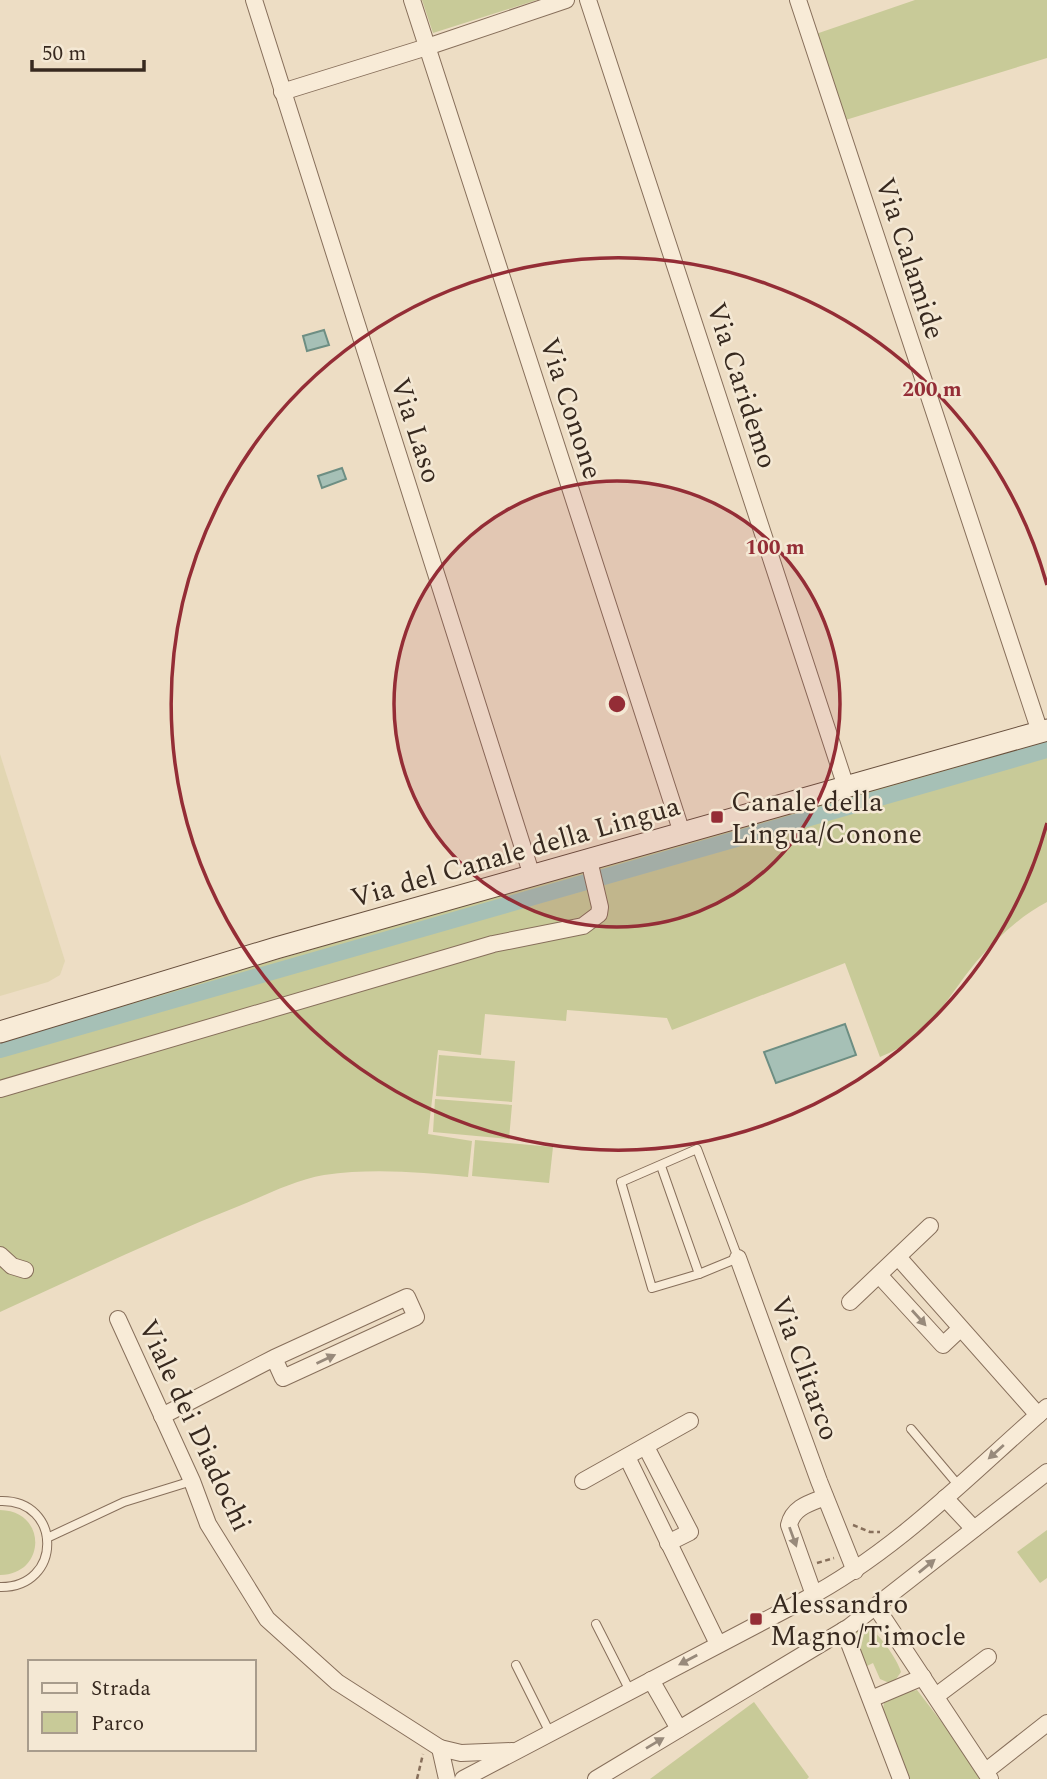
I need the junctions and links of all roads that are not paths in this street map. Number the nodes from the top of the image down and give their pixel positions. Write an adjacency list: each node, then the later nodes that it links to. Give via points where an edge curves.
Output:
1 (254, 0): 7 (street, Via Laso)
2 (412, 0): 6 (street, Via Conone)
3 (566, 0): 6 (street)
4 (588, 0): 9 (street, Via Caridemo)
5 (798, 0): 8 (street, Via Calamide)
6 (427, 47): 7 (street); 10 (street, Via Conone)
7 (282, 92): 12 (street, Via Laso)
8 (1044, 731): 9 (street, Via del Canale della Lingua)
9 (846, 787): 10 (street, Via del Canale della Lingua)
10 (682, 833): 11 (street, Via del Canale della Lingua)
11 (590, 866): 12 (street, Via del Canale della Lingua); 14 (street, via 599,915 583,926 493,944)
12 (532, 876): 13 (street, Via del Canale della Lingua)
13 (0, 1032)
14 (0, 1089)
15 (661, 1166): 19 (lane, Via Clitarco, via 697,1149); 21 (lane); 21 (lane, Via Clitarco, via 621,1182 652,1288)
16 (930, 1226): 18 (street)
17 (0, 1255): 20 (street)
18 (898, 1257): 22 (street); 25 (street)
19 (738, 1258): 21 (lane, Via Clitarco); 37 (street, Via Clitarco)
20 (25, 1270)
21 (699, 1274)
22 (879, 1275): 23 (street); 25 (street, one-way to 25, via 943,1345)
23 (849, 1302)
24 (118, 1319): 28 (street, Viale dei Diadochi)
25 (960, 1329): 27 (street)
26 (274, 1359): 26 (street, one-way to 26, via 283,1378 416,1317 407,1297); 28 (street)
27 (1042, 1411): 36 (street, one-way to 36)
28 (163, 1416): 34 (street, Viale dei Diadochi)
29 (690, 1421): 31 (street)
30 (911, 1429): 36 (lane)
31 (646, 1447): 32 (street); 42 (street, via 690,1532)
32 (627, 1457): 35 (street); 42 (street)
33 (1047, 1472): 40 (street)
34 (192, 1481): 41 (lane, via 124,1502); 60 (street, Viale dei Diadochi, via 208,1524 267,1619 337,1682)
35 (583, 1481)
36 (959, 1486): 38 (street)
37 (825, 1497): 43 (street, Via Clitarco); 45 (street, one-way to 45, via 797,1510 789,1521)
38 (945, 1498): 40 (street); 43 (street)
39 (0, 1501): 41 (lane, via 16,1502 31,1510 43,1523)
40 (974, 1528): 46 (street, one-way to 40)
41 (47, 1538): 44 (lane, via 46,1557 38,1572 23,1583)
42 (668, 1543): 49 (street)
43 (855, 1571): 45 (street)
44 (0, 1587)
45 (814, 1595): 49 (street)
46 (876, 1607): 48 (street); 52 (street)
47 (596, 1624): 54 (lane)
48 (844, 1630): 56 (street); 58 (street)
49 (718, 1644): 53 (street, one-way to 53)
50 (988, 1657): 55 (street)
51 (516, 1665): 59 (lane)
52 (923, 1676): 55 (street); 56 (street)
53 (651, 1680): 54 (street); 58 (street)
54 (630, 1691): 59 (street)
55 (936, 1696): 62 (street)
56 (871, 1699): 66 (street)
57 (1047, 1723): 62 (street)
58 (679, 1729): 65 (street, one-way to 58)
59 (550, 1733): 61 (street)
60 (433, 1744): 61 (street, Viale dei Diadochi, via 461,1754); 63 (street)
61 (518, 1750): 64 (street)
62 (988, 1775)
63 (447, 1779)
64 (463, 1779)
65 (596, 1779)
66 (901, 1779)

